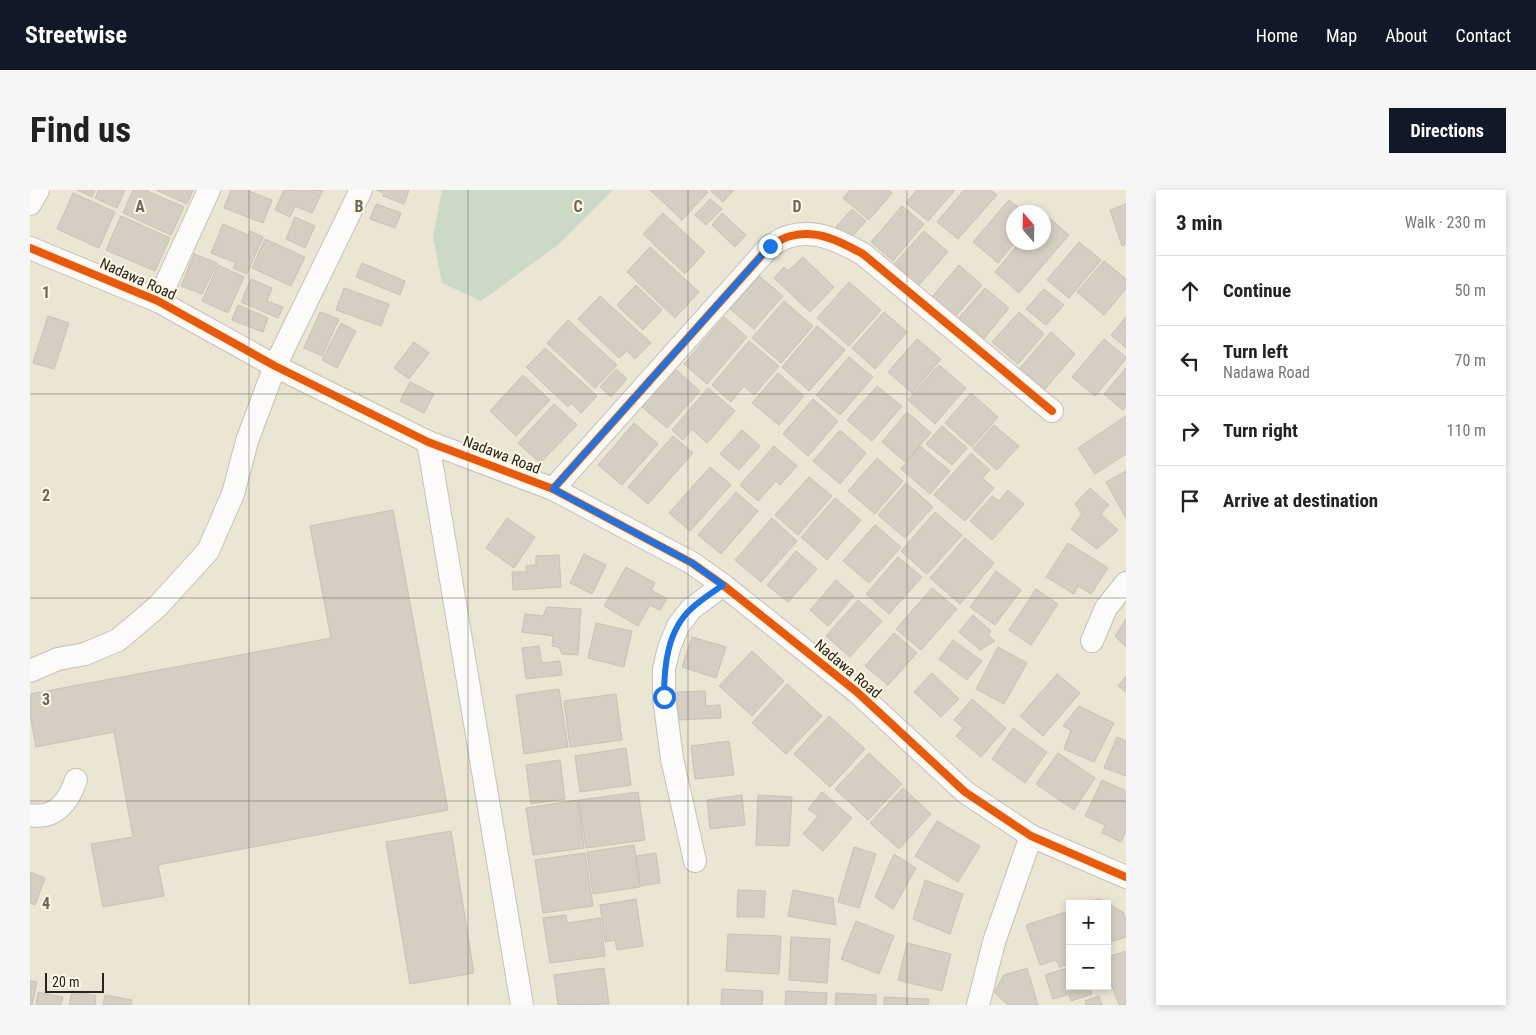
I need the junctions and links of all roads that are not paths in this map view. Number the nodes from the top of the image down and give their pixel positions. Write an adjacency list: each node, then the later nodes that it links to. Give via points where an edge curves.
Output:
1 (38, 190): 4 (street)
2 (210, 190): 6 (street)
3 (361, 190): 7 (street)
4 (30, 204)
5 (30, 248): 6 (street, Nadawa Road)
6 (158, 301): 7 (street, Nadawa Road)
7 (275, 366): 9 (street, Nadawa Road); 14 (street, via 246,441 233,494 208,551 157,607 118,640)
8 (1052, 411): 10 (street, via 863,254 836,239 812,234 791,236 770,246)
9 (428, 442): 10 (street, Nadawa Road); 20 (street)
10 (553, 489): 12 (street, Nadawa Road, via 692,563)
11 (1126, 583): 13 (street, via 1106,608)
12 (723, 585): 17 (street, Nadawa Road, via 857,692 965,792); 18 (street, via 691,609 678,626 664,669 672,760)
13 (1092, 641)
14 (30, 671)
15 (76, 780): 16 (street, via 68,800 58,811 38,816)
16 (30, 814)
17 (1031, 836): 19 (street, Nadawa Road); 21 (street, via 994,942)
18 (695, 861)
19 (1126, 877)
20 (522, 1005)
21 (978, 1005)

